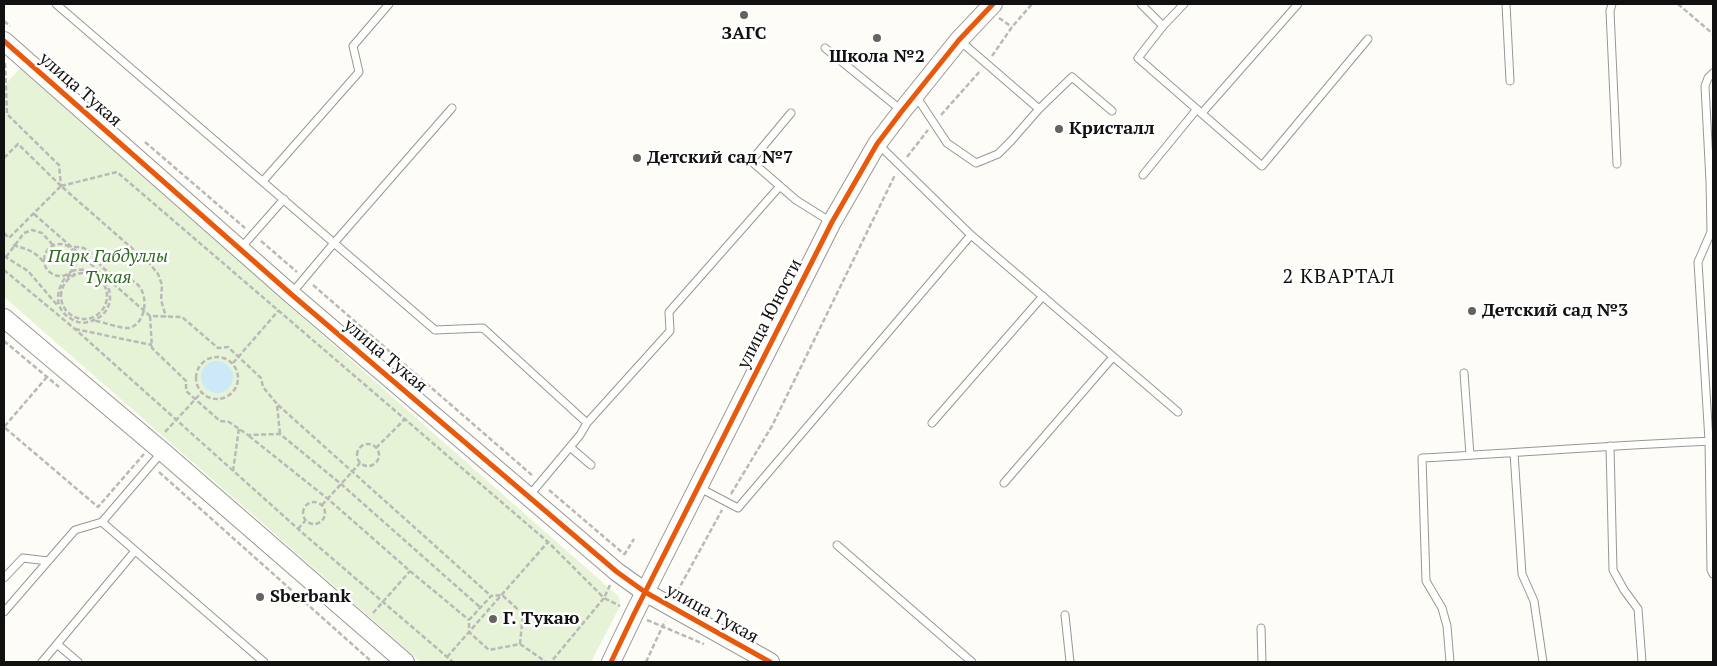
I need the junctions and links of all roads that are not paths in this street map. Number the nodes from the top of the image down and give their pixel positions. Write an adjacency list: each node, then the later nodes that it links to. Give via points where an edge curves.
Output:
1 (56, 4): 26 (lane)
2 (389, 4): 26 (lane, via 353,46 359,72)
3 (992, 4): 12 (street, улица Юности)
4 (1141, 4): 9 (lane)
5 (1184, 4): 9 (lane)
6 (1298, 4): 21 (lane)
7 (1506, 4): 15 (lane)
8 (1612, 4): 24 (lane)
9 (1163, 26): 21 (lane, via 1138,58)
10 (6, 36): 32 (street, улица Тукая)
11 (1368, 38): 21 (lane, via 1262,166)
12 (959, 40): 16 (street, улица Юности); 18 (lane)
13 (825, 48): 19 (lane)
14 (1713, 73): 41 (lane, via 1705,86 1711,232 1698,262)
15 (1510, 81)
16 (915, 94): 18 (lane, via 947,143 976,163 998,154); 19 (street, улица Юности)
17 (452, 108): 31 (lane)
18 (1039, 109): 20 (lane, via 1072,77)
19 (902, 110): 23 (street, улица Юности)
20 (1112, 110)
21 (1200, 111): 25 (lane)
22 (791, 113): 27 (lane, via 751,161)
23 (877, 144): 29 (street, улица Юности); 30 (lane)
24 (1617, 164)
25 (1143, 176)
26 (263, 181): 28 (lane)
27 (780, 186): 29 (lane); 39 (lane, via 669,312 670,331)
28 (284, 199): 31 (lane); 32 (lane)
29 (832, 222): 49 (street, улица Юности)
30 (971, 235): 34 (lane); 49 (lane, via 738,508)
31 (334, 243): 33 (lane); 39 (lane, via 434,330 483,328)
32 (240, 250): 33 (street, улица Тукая)
33 (291, 294): 50 (street, улица Тукая)
34 (1043, 296): 36 (lane); 40 (lane)
35 (4, 318): 45 (street)
36 (1113, 356): 38 (lane); 48 (lane)
37 (1464, 373): 46 (lane)
38 (1178, 412)
39 (587, 423): 42 (lane)
40 (932, 423)
41 (1711, 441): 43 (lane); 55 (lane)
42 (570, 446): 47 (lane); 50 (lane)
43 (1610, 446): 44 (lane); 73 (lane, via 1613,570 1638,609)
44 (1514, 453): 46 (lane); 72 (lane, via 1522,574 1534,601)
45 (156, 454): 51 (lane); 65 (street)
46 (1470, 455): 71 (lane, via 1422,458 1426,581 1442,608 1448,626)
47 (591, 465)
48 (1004, 483)
49 (698, 486): 57 (street, улица Юности)
50 (529, 497): 57 (street, улица Тукая, via 616,572)
51 (102, 522): 53 (lane); 54 (lane, via 75,530)
52 (837, 545): 68 (lane)
53 (135, 551): 61 (lane); 64 (lane)
54 (48, 561): 56 (lane, via 23,558); 58 (lane)
55 (1713, 574)
56 (4, 578)
57 (645, 592): 66 (street, улица Юности); 67 (street, улица Тукая)
58 (4, 612)
59 (1065, 615): 69 (lane)
60 (1261, 628): 70 (lane)
61 (57, 644): 62 (lane); 63 (lane)
62 (42, 662)
63 (78, 662)
64 (264, 662)
65 (405, 662)
66 (611, 662)
67 (770, 662)
68 (972, 662)
69 (1070, 662)
70 (1262, 662)
71 (1450, 662)
72 (1543, 662)
73 (1642, 662)

